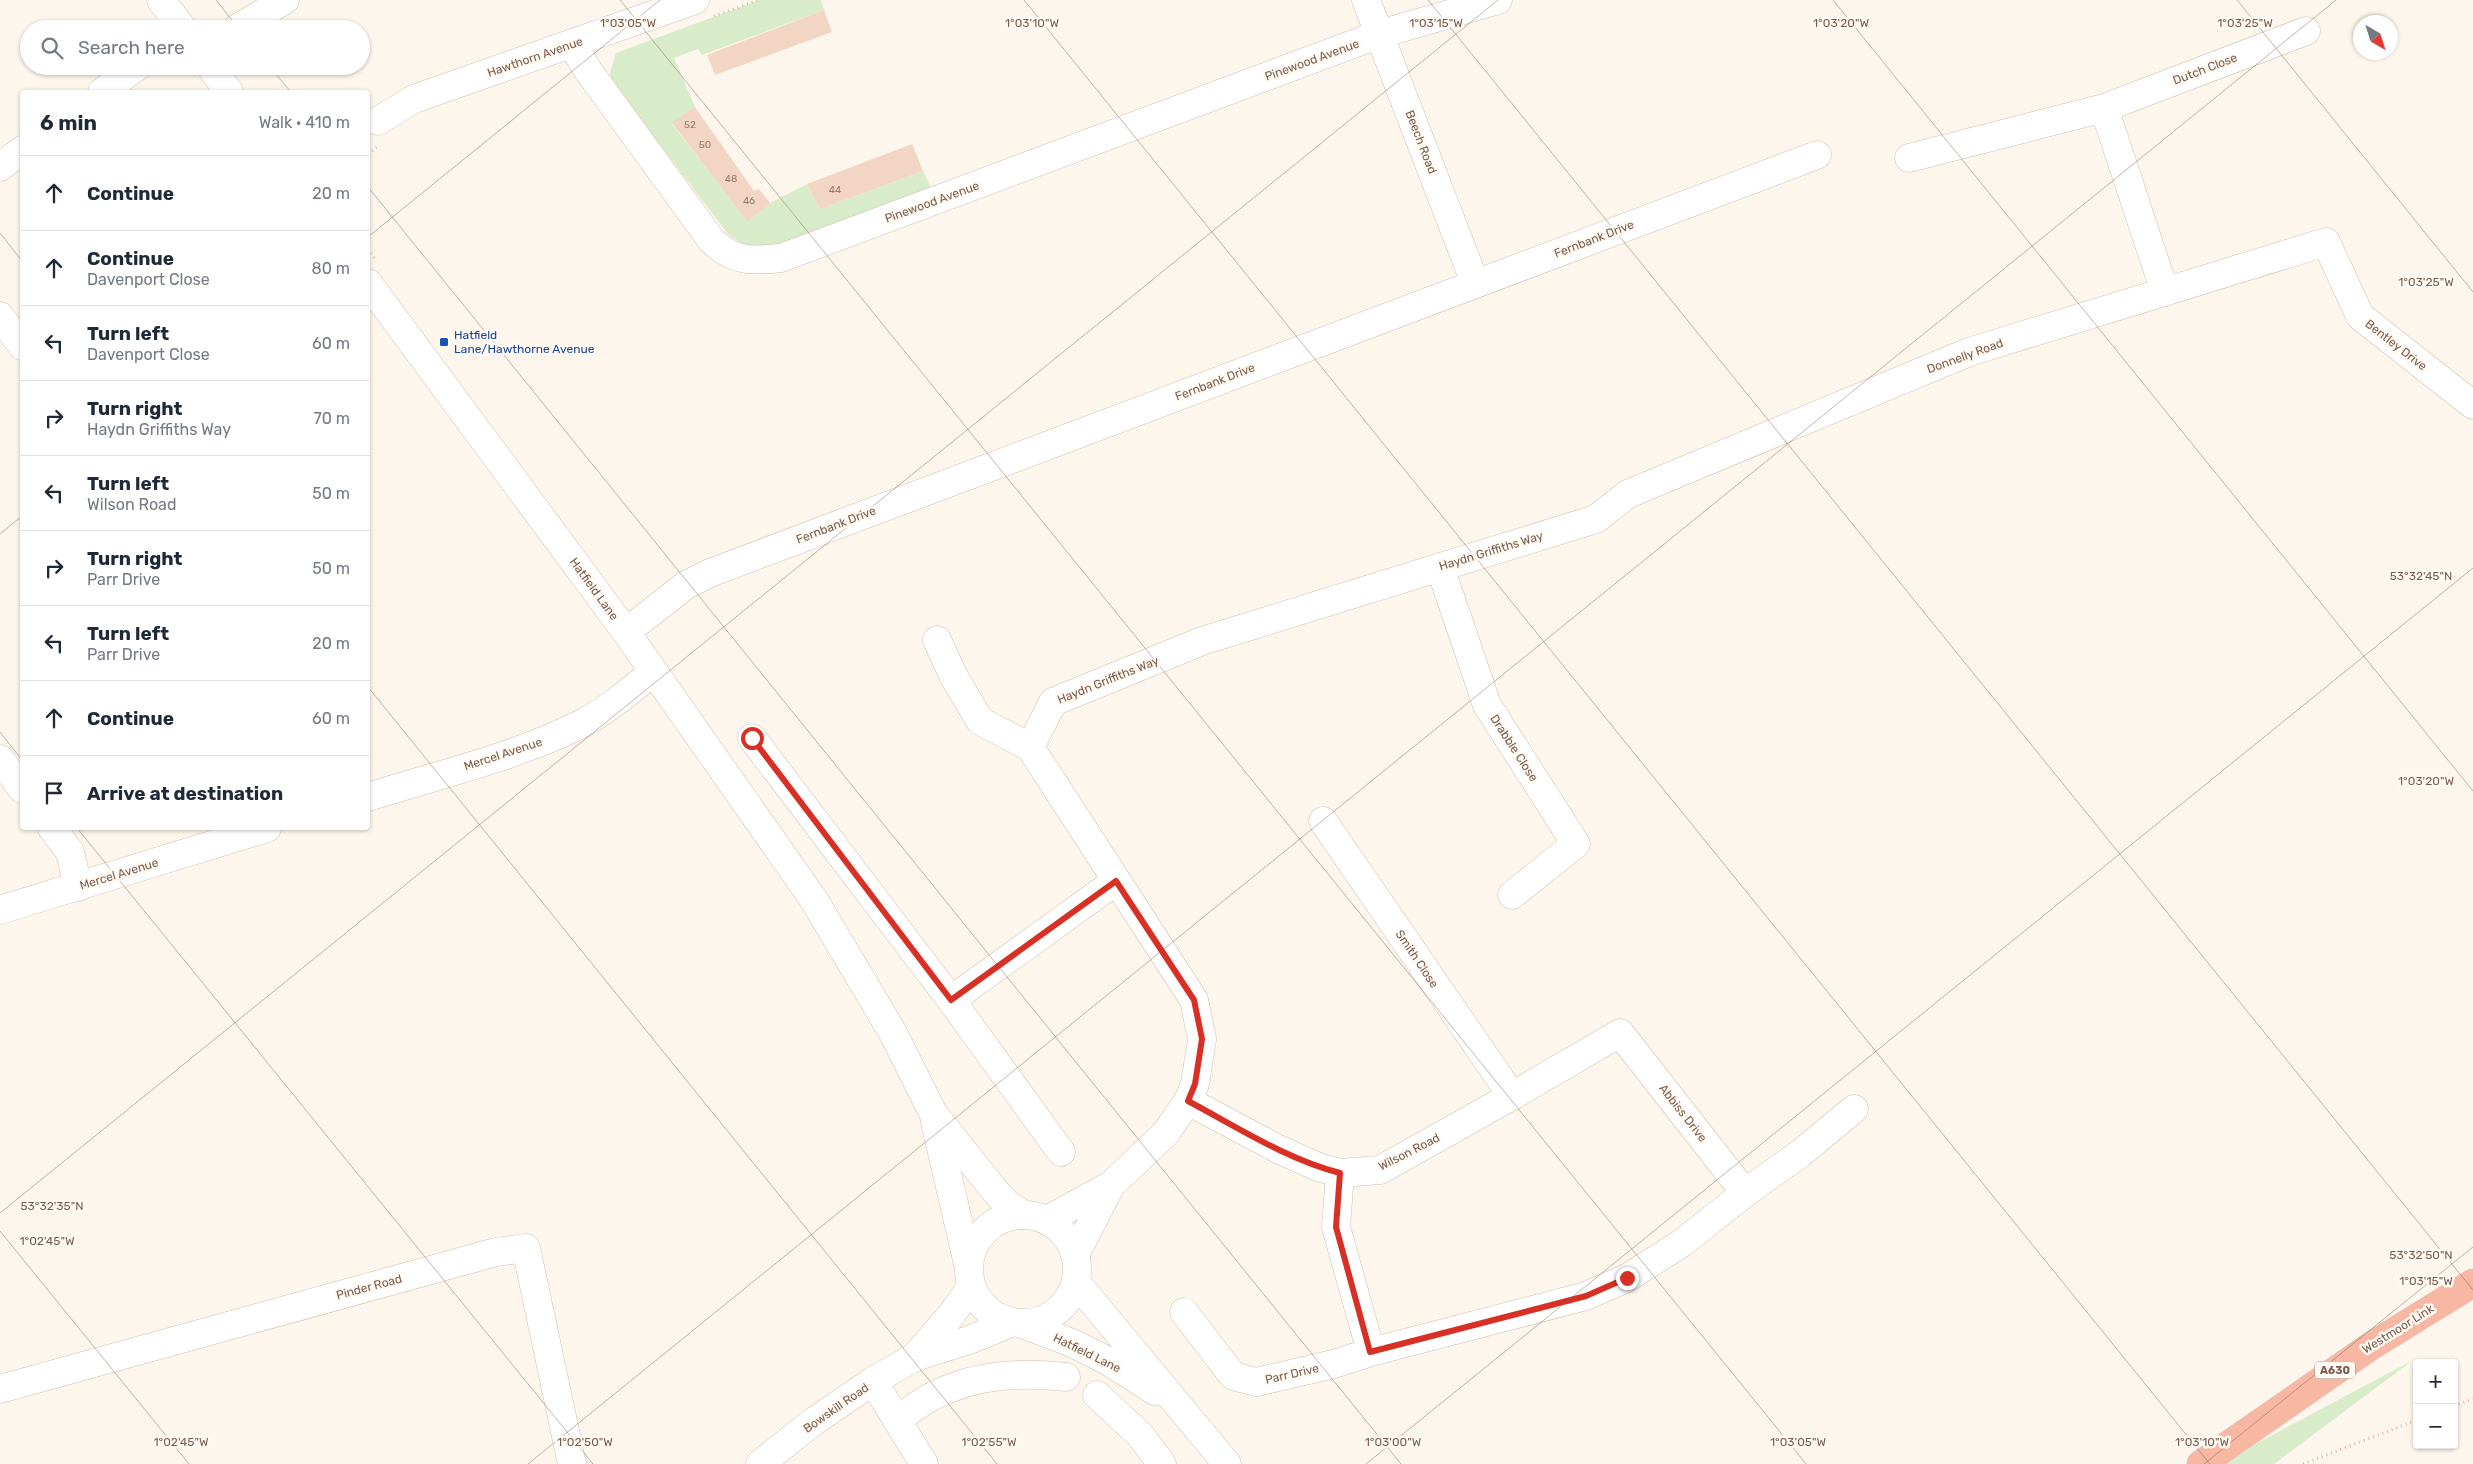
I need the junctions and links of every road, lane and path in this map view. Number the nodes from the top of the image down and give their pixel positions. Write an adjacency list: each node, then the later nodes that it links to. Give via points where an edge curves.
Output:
1 (161, 0): 6 (street)
2 (285, 0): 7 (street)
3 (695, 0): 10 (street, Hawthorn Avenue)
4 (1366, 0): 9 (street, Beech Road)
5 (1498, 0): 9 (street, Pinewood Avenue)
6 (176, 20)
7 (251, 20)
8 (2306, 31): 15 (street, Dutch Close)
9 (1380, 34): 10 (street, Pinewood Avenue, via 780,258 759,260 735,258 712,241); 25 (street, Beech Road)
10 (572, 44): 16 (street, Hawthorn Avenue, via 414,99)
11 (126, 75): 13 (street)
12 (217, 75): 14 (street)
13 (105, 90)
14 (228, 90)
15 (2104, 108): 20 (street, Dutch Close); 26 (street)
16 (374, 130): 17 (path)
17 (370, 146)
18 (20, 152): 21 (street)
19 (1817, 155): 25 (street, Fernbank Drive)
20 (1909, 158)
21 (0, 167)
22 (2326, 242): 26 (street, Donnelly Road); 29 (street, Bentley Drive, via 2360,316)
23 (370, 259): 24 (path)
24 (373, 274): 32 (street, Hatfield Lane)
25 (1475, 283): 32 (street, Fernbank Drive, via 710,573 686,585)
26 (2165, 292): 30 (street, Donnelly Road, via 1969,352 1628,494)
27 (0, 316): 28 (street)
28 (20, 343)
29 (2473, 405)
30 (1616, 504): 31 (street, Haydn Griffiths Way, via 1596,519)
31 (1440, 567): 36 (street, Haydn Griffiths Way, via 1202,641 1053,702); 45 (street, Drabble Close, via 1487,705 1576,844)
32 (626, 632): 34 (street, Hatfield Lane)
33 (937, 640): 36 (street, via 980,721)
34 (653, 672): 39 (street, Mercel Avenue, via 617,702 553,737 522,750); 52 (street, Hatfield Lane, via 814,900 893,1033)
35 (752, 738): 47 (street)
36 (1030, 747): 43 (street)
37 (0, 759): 38 (street)
38 (20, 785)
39 (370, 796)
40 (1323, 821): 49 (street, Smith Close)
41 (54, 830): 44 (street, via 70,852)
42 (260, 830): 44 (street, Mercel Avenue)
43 (1116, 881): 47 (street); 50 (street, via 1194,1000 1202,1039 1195,1084)
44 (78, 886): 46 (street, Mercel Avenue)
45 (1512, 895)
46 (0, 910)
47 (951, 1000): 53 (street)
48 (1620, 1033): 49 (street, Wilson Road); 56 (street, Abbiss Drive)
49 (1512, 1096): 54 (street, Wilson Road, via 1380,1170)
50 (1188, 1101): 54 (street, Wilson Road, via 1278,1149); 55 (street, via 1165,1134)
51 (1854, 1109): 56 (street)
52 (932, 1113): 57 (street, via 1006,1203); 59 (street)
53 (1061, 1152)
54 (1340, 1173): 64 (street, via 1336,1227)
55 (1111, 1185): 57 (street); 58 (street)
56 (1745, 1193): 64 (street, Parr Drive, via 1682,1243 1627,1278 1586,1296)
57 (1036, 1218): 58 (street, via 1060,1229); 59 (street, via 1004,1218 986,1228 974,1245)
58 (1075, 1255): 60 (street)
59 (969, 1275): 63 (street, via 980,1304 994,1316); 65 (street, Bowskill Road, via 952,1314)
60 (1076, 1282): 63 (street, via 1056,1313 1040,1321); 71 (street, Hatfield Lane)
61 (2473, 1283): 80 (highway, Westmoor Link / A630, via 2371,1346)
62 (1184, 1312): 64 (street, Parr Drive, via 1233,1376 1256,1382)
63 (1017, 1323): 65 (street, Bowskill Road); 71 (street, Hatfield Lane, via 1072,1343 1106,1360)
64 (1370, 1352)
65 (915, 1357): 67 (street, Bowskill Road)
66 (1066, 1377): 73 (street, via 1028,1373 985,1377 933,1396)
67 (872, 1382): 73 (street); 76 (street, Bowskill Road)
68 (0, 1389): 75 (street, Pinder Road, via 496,1252 526,1248)
69 (1097, 1395): 78 (street, via 1140,1435)
70 (2473, 1399): 72 (path)
71 (1175, 1403): 79 (street, Hatfield Lane)
72 (2458, 1405)
73 (897, 1420): 77 (street)
74 (2413, 1422): 81 (path)
75 (572, 1464)
76 (760, 1464)
77 (924, 1464)
78 (1162, 1464)
79 (1227, 1464)
80 (2201, 1464)
81 (2303, 1464)

